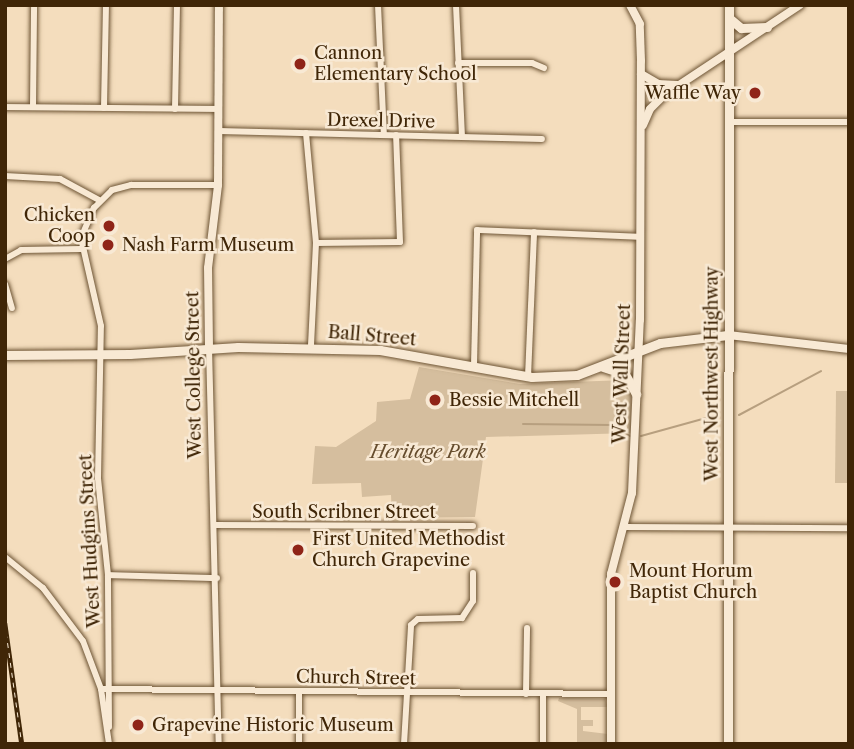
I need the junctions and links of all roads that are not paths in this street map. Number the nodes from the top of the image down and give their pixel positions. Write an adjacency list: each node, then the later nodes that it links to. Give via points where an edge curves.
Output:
1 (34, 5): 18 (street)
2 (106, 5): 19 (street)
3 (177, 5): 20 (street)
4 (219, 5): 21 (street, West College Street)
5 (378, 5): 27 (street)
6 (456, 5): 13 (street)
7 (630, 5): 15 (street, West Wall Street, via 639,24)
8 (729, 5): 10 (main road, West Northwest Highway)
9 (800, 5): 11 (street)
10 (729, 18): 11 (main road, via 741,28); 12 (main road, West Northwest Highway)
11 (767, 27): 12 (street)
12 (726, 56): 16 (street); 22 (main road, West Northwest Highway)
13 (458, 63): 14 (street, via 532,63); 29 (street)
14 (544, 68)
15 (642, 74): 16 (street, via 658,84); 25 (street, West Wall Street)
16 (680, 85): 25 (street, via 650,108)
17 (5, 107): 18 (street)
18 (33, 107): 19 (street)
19 (104, 108): 20 (street)
20 (175, 109): 21 (street)
21 (219, 109): 24 (street, West College Street)
22 (729, 122): 23 (street); 41 (main road, West Northwest Highway)
23 (849, 122)
24 (219, 131): 26 (street, Drexel Drive); 32 (street, West College Street)
25 (641, 131): 35 (street, West Wall Street)
26 (306, 133): 27 (street, Drexel Drive); 36 (street)
27 (384, 135): 28 (street, Drexel Drive)
28 (396, 135): 29 (street, Drexel Drive); 36 (street, via 400,242)
29 (462, 137): 30 (street, Drexel Drive)
30 (542, 139)
31 (5, 176): 33 (street, via 60,179)
32 (218, 186): 33 (street, via 131,185 112,190); 42 (street, West College Street, via 208,268)
33 (99, 200): 37 (street, via 85,224)
34 (534, 232): 35 (street); 48 (street, via 477,230); 50 (street)
35 (641, 237): 44 (street, West Wall Street)
36 (316, 243): 43 (street)
37 (81, 249): 38 (street, via 21,250); 47 (street, West Hudgins Street, via 99,313)
38 (5, 259)
39 (5, 284): 40 (street)
40 (12, 308)
41 (728, 335): 44 (main road, Ball Street, via 684,338); 45 (street); 55 (main road, West Northwest Highway)
42 (209, 347): 43 (main road, Ball Street); 47 (main road, Ball Street); 52 (street, West College Street)
43 (311, 347): 48 (main road, Ball Street, via 407,353)
44 (639, 349): 49 (main road, Ball Street); 51 (street, West Wall Street)
45 (849, 349)
46 (5, 355): 47 (main road, Ball Street)
47 (101, 355): 59 (street, West Hudgins Street, via 98,478)
48 (474, 366): 50 (main road, Ball Street)
49 (603, 367): 50 (main road, Ball Street, via 577,375); 51 (main road, via 625,374)
50 (528, 377)
51 (636, 394): 54 (street, West Wall Street, via 632,493)
52 (214, 525): 53 (street, South Scribner Street); 60 (street, West College Street)
53 (473, 526)
54 (624, 527): 55 (street); 69 (street, West Wall Street, via 611,575)
55 (727, 527): 56 (street); 77 (main road, West Northwest Highway)
56 (849, 528)
57 (5, 557): 62 (street, West Hudgins Street, via 43,588 69,620 83,641)
58 (473, 573): 66 (street, via 473,601 462,618 418,619 411,625)
59 (108, 575): 60 (street); 63 (street, West Hudgins Street)
60 (217, 578): 64 (street, West College Street)
61 (527, 628): 67 (street)
62 (101, 689): 63 (street, Church Street); 70 (street, West Hudgins Street)
63 (110, 689): 64 (street, Church Street); 70 (street, West Hudgins Street)
64 (219, 691): 65 (street, Church Street); 72 (street, West College Street)
65 (299, 692): 66 (street, Church Street); 73 (street)
66 (407, 693): 67 (street, Church Street); 74 (street)
67 (526, 694): 68 (street, Church Street)
68 (543, 694): 69 (street, Church Street); 75 (street)
69 (611, 694): 76 (street, West Wall Street)
70 (109, 727): 71 (street, West Hudgins Street)
71 (109, 744)
72 (219, 744)
73 (299, 744)
74 (404, 744)
75 (543, 744)
76 (611, 744)
77 (728, 744)

